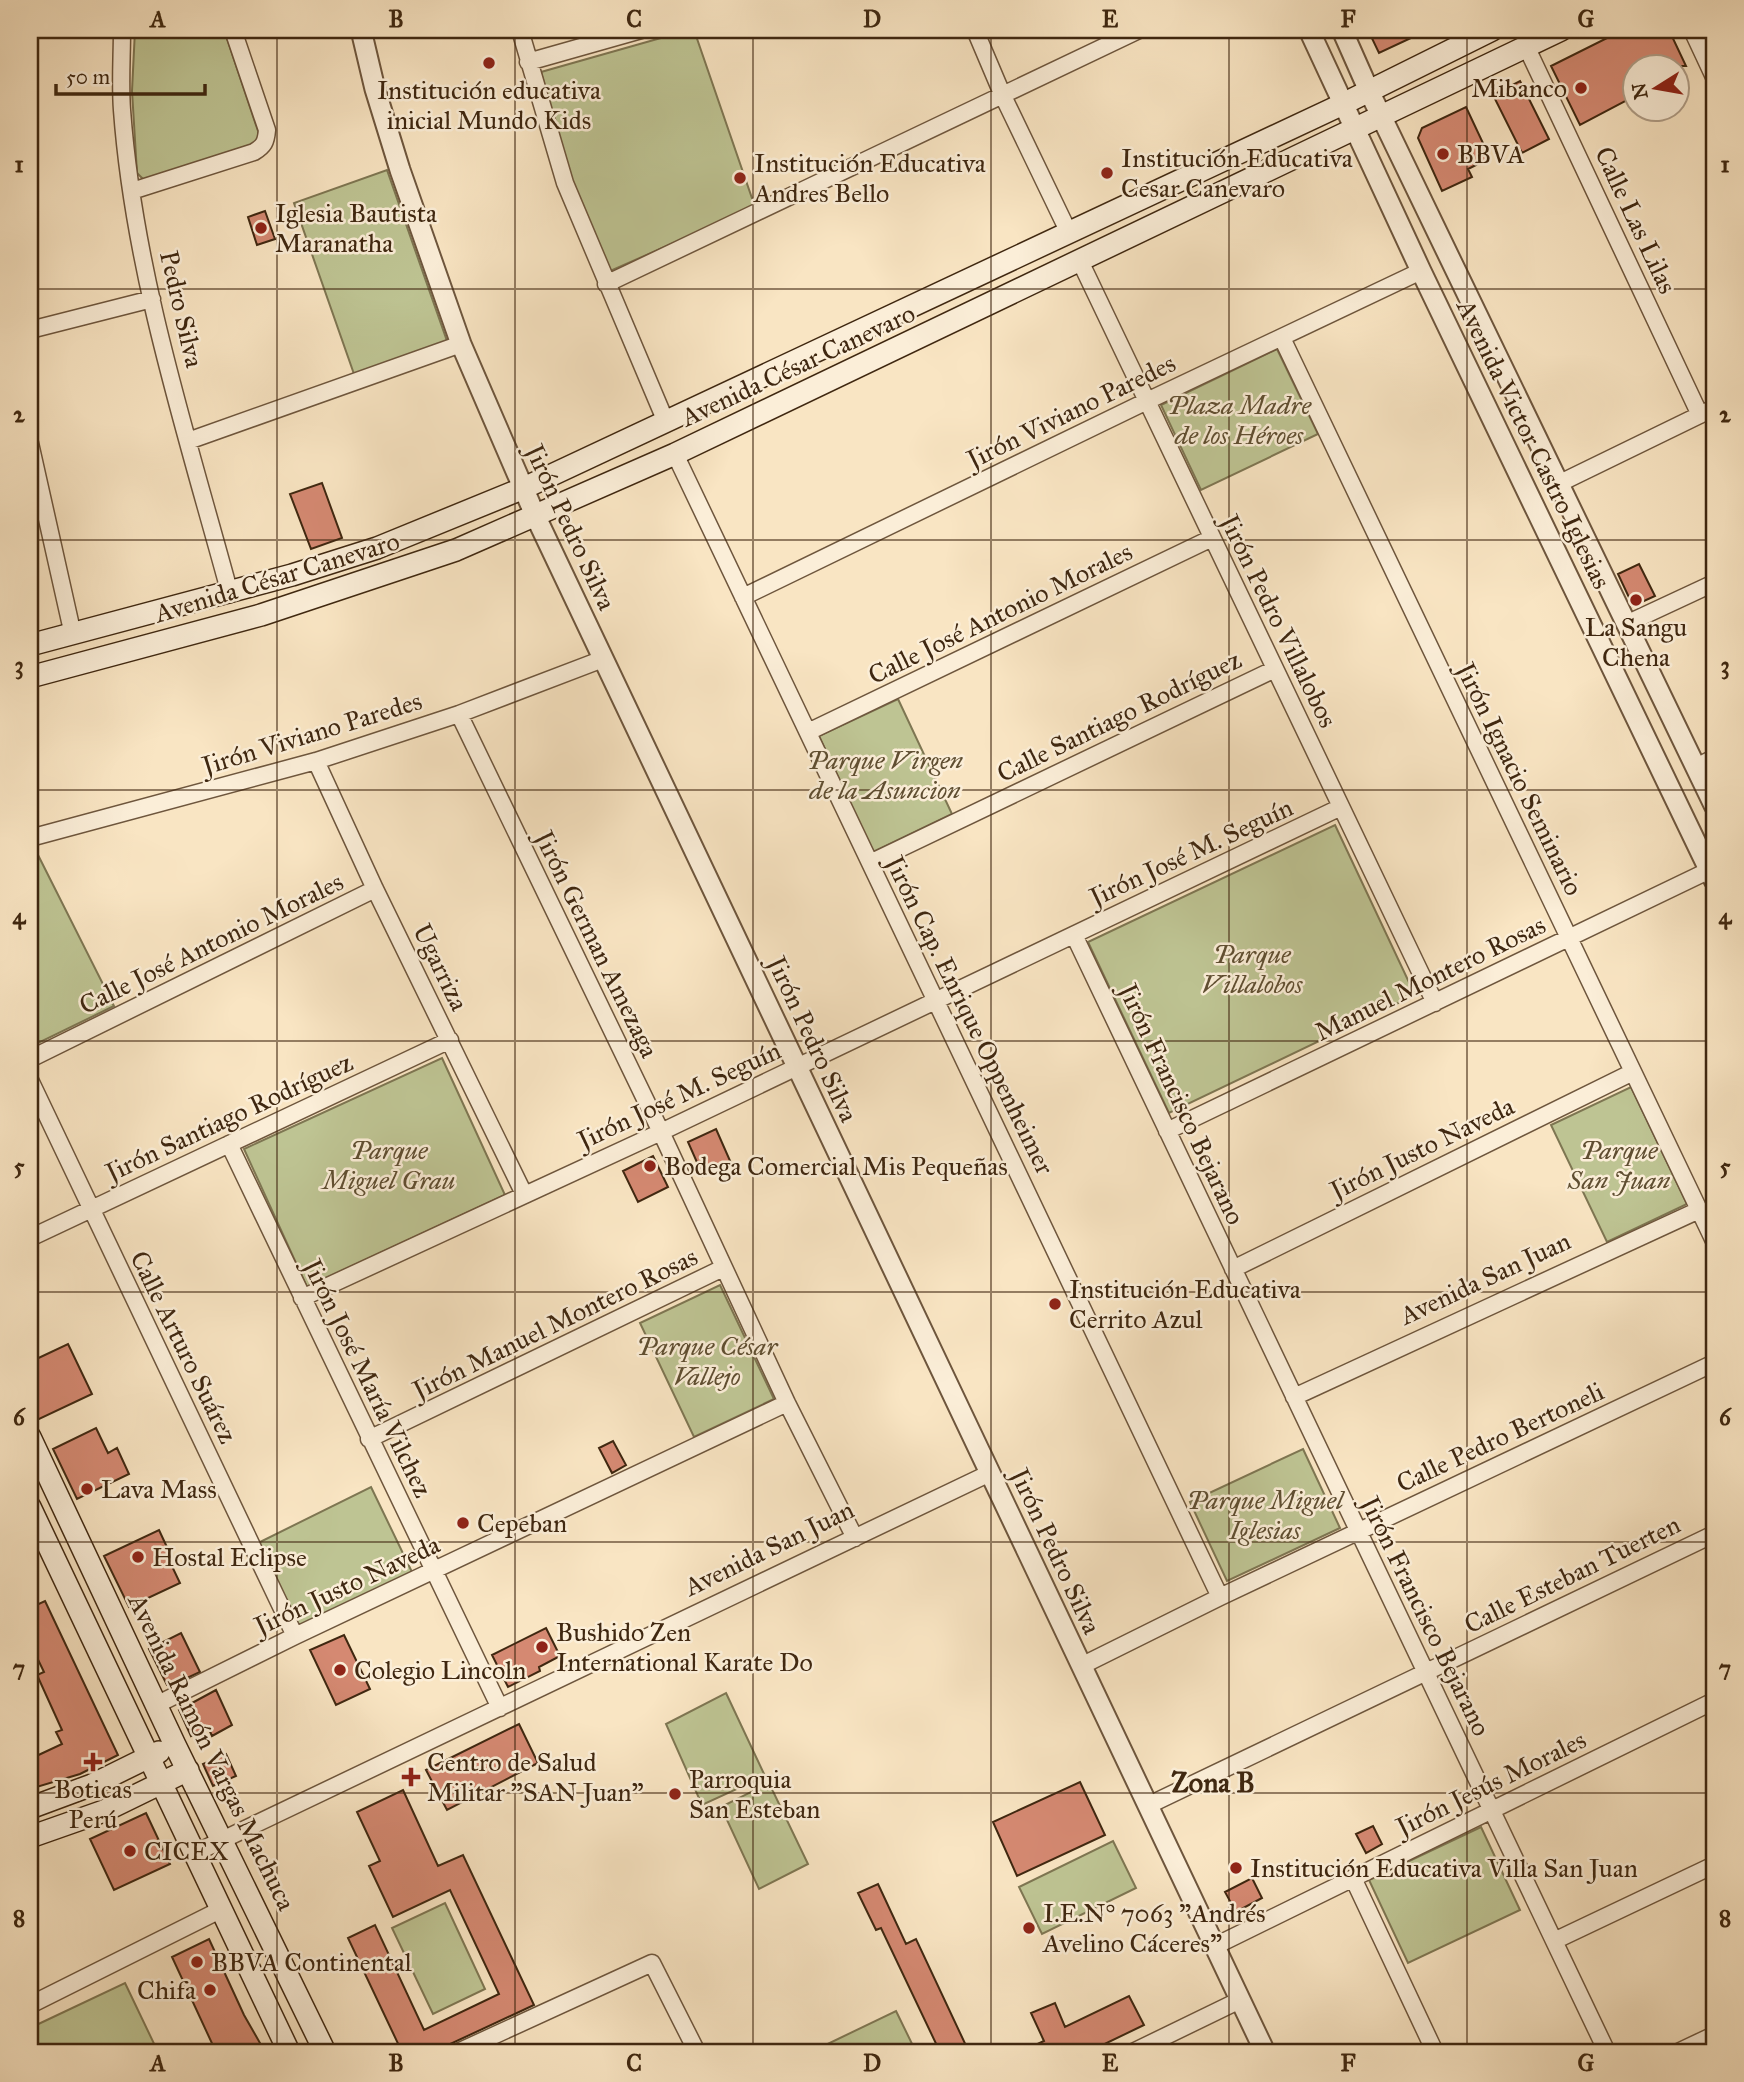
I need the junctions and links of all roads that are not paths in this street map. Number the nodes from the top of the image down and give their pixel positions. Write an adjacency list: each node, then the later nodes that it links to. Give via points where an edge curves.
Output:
1 (122, 30): 21 (street, Pedro Silva, via 121,108)
2 (233, 30): 21 (street, via 267,130 265,144 254,152)
3 (360, 30): 29 (street, Jirón Pedro Silva, via 397,158)
4 (520, 30): 14 (street)
5 (641, 30): 14 (street)
6 (975, 30): 17 (street)
7 (1137, 30): 17 (street)
8 (1309, 30): 18 (street, Avenida Victor Castro Iglesias)
9 (1342, 30): 16 (street, Avenida Victor Castro Iglesias)
10 (1492, 30): 16 (main road, Avenida César Canevaro)
11 (1561, 30): 13 (main road, Avenida César Canevaro)
12 (1692, 30): 15 (street)
13 (1527, 46): 19 (main road, Avenida César Canevaro); 31 (street, Calle Las Lilas)
14 (528, 62): 25 (street, via 565,183)
15 (1714, 77)
16 (1369, 91): 18 (main road, Avenida César Canevaro); 19 (street, Avenida Victor Castro Iglesias)
17 (1003, 96): 22 (street); 25 (street)
18 (1343, 104): 20 (street, Avenida Victor Castro Iglesias); 22 (main road, Avenida César Canevaro)
19 (1381, 116): 20 (main road, Avenida César Canevaro); 37 (street, Avenida Victor Castro Iglesias)
20 (1355, 130): 23 (main road, Avenida César Canevaro); 24 (street, Avenida Victor Castro Iglesias)
21 (131, 191): 26 (street, Pedro Silva)
22 (1069, 233): 32 (main road, Avenida César Canevaro)
23 (1080, 261): 30 (street, Jirón Pedro Villalobos); 35 (main road, Avenida César Canevaro)
24 (1421, 271): 28 (street, Jirón Viviano Paredes); 59 (street, Avenida Victor Castro Iglesias)
25 (606, 284): 32 (street)
26 (152, 299): 27 (street); 33 (street, Pedro Silva)
27 (30, 330)
28 (1282, 338): 30 (street, Jirón Viviano Paredes); 62 (street, Jirón Ignacio Seminario)
29 (461, 344): 33 (street); 38 (street, Jirón Pedro Silva)
30 (1147, 401): 40 (street, Jirón Pedro Villalobos); 43 (street, Jirón Viviano Paredes)
31 (1707, 412): 37 (street)
32 (666, 422): 38 (main road, Avenida César Canevaro)
33 (188, 441): 42 (street, Pedro Silva)
34 (30, 443): 36 (street)
35 (675, 454): 39 (main road, Avenida César Canevaro); 43 (street, Jirón Cap. Enrique Oppenheimer)
36 (34, 479): 45 (street)
37 (1558, 484): 44 (street, Avenida Victor Castro Iglesias)
38 (524, 488): 39 (street, Jirón Pedro Silva); 42 (main road, Avenida César Canevaro, via 377,548)
39 (535, 515): 47 (street, Jirón Pedro Silva); 49 (main road, Avenida César Canevaro, via 456,550 261,615)
40 (1212, 538): 48 (street, Jirón Pedro Villalobos); 51 (street, Calle José Antonio Morales)
41 (1714, 583): 44 (street)
42 (230, 594): 45 (main road, Avenida César Canevaro)
43 (743, 597): 51 (street, Jirón Cap. Enrique Oppenheimer)
44 (1626, 624): 54 (street, Avenida Victor Castro Iglesias)
45 (73, 635): 46 (main road, Avenida César Canevaro)
46 (30, 645)
47 (603, 659): 50 (street, Jirón Viviano Paredes); 67 (street, Jirón Pedro Silva)
48 (1275, 668): 56 (street, Jirón Pedro Villalobos); 58 (street, Calle Santiago Rodríguez)
49 (30, 677)
50 (459, 714): 53 (street, Jirón Viviano Paredes); 71 (street, Jirón German Amezaga)
51 (808, 732): 58 (street, Jirón Cap. Enrique Oppenheimer)
52 (1714, 758): 54 (street)
53 (316, 761): 57 (street, Jirón Viviano Paredes); 60 (street, Ugarriza)
54 (1696, 767): 55 (street, Avenida Victor Castro Iglesias)
55 (1714, 806)
56 (1341, 807): 61 (street, Jirón José M. Seguín); 64 (street, Jirón Pedro Villalobos)
57 (30, 838)
58 (870, 863): 63 (street, Jirón Cap. Enrique Oppenheimer)
59 (1713, 873): 62 (street, Manuel Montero Rosas)
60 (375, 889): 65 (street, Ugarriza); 66 (street, Calle José Antonio Morales)
61 (1074, 935): 63 (street, Jirón José M. Seguín); 70 (street, Jirón Francisco Bejarano)
62 (1569, 938): 64 (street, Manuel Montero Rosas); 68 (street, Jirón Ignacio Seminario)
63 (935, 1000): 67 (street, Jirón José M. Seguín); 92 (street, Jirón Cap. Enrique Oppenheimer)
64 (1435, 1003): 70 (street, Manuel Montero Rosas)
65 (450, 1040): 72 (street, Jirón Santiago Rodríguez); 73 (street, Ugarriza)
66 (30, 1059)
67 (797, 1067): 71 (street, Jirón José M. Seguín); 86 (street, Jirón Pedro Silva)
68 (1633, 1072): 75 (street, Jirón Ignacio Seminario); 79 (street, Jirón Justo Naveda)
69 (30, 1080): 74 (street, Calle Arturo Suárez)
70 (1167, 1131): 79 (street, Jirón Francisco Bejarano)
71 (661, 1132): 73 (street, Jirón José M. Seguín); 78 (street, Jirón German Amezaga)
72 (229, 1144): 74 (street, Jirón Santiago Rodríguez); 80 (street, Jirón José María Vilchez)
73 (524, 1194): 80 (street, Jirón José M. Seguín)
74 (91, 1209): 76 (street, Jirón Santiago Rodríguez); 93 (street, Calle Arturo Suárez)
75 (1699, 1210): 77 (street, Jirón Ignacio Seminario); 82 (street, Avenida San Juan)
76 (30, 1238)
77 (1714, 1241)
78 (723, 1268): 83 (street, Jirón German Amezaga); 85 (street, Jirón Manuel Montero Rosas)
79 (1233, 1269): 82 (street, Jirón Francisco Bejarano)
80 (302, 1298): 85 (street, Jirón José María Vilchez)
81 (1714, 1363): 88 (street, Calle Pedro Bertoneli)
82 (1294, 1397): 88 (street, Jirón Francisco Bejarano)
83 (787, 1403): 90 (street, Jirón German Amezaga); 91 (street, Jirón Justo Naveda)
84 (30, 1437): 97 (main road, Avenida Ramón Vargas Machuca)
85 (369, 1439): 91 (street, Jirón José María Vilchez)
86 (990, 1473): 90 (street, Avenida San Juan); 94 (street, Jirón Pedro Silva)
87 (30, 1507): 100 (main road)
88 (1358, 1531): 92 (street, Calle Pedro Bertoneli); 95 (street, Jirón Francisco Bejarano)
89 (1714, 1534): 95 (street, Calle Esteban Tuerten)
90 (855, 1538): 98 (street, Avenida San Juan)
91 (433, 1571): 93 (street, Jirón Justo Naveda); 98 (street, Jirón José María Vilchez)
92 (1220, 1597): 94 (street, Calle Pedro Bertoneli)
93 (295, 1636): 97 (street, Jirón Justo Naveda)
94 (1081, 1666): 103 (street, Jirón Pedro Silva)
95 (1425, 1672): 103 (street, Calle Esteban Tuerten); 105 (street, Jirón Francisco Bejarano)
96 (1714, 1701): 105 (street, Jirón Jesús Morales)
97 (158, 1704): 99 (main road, Avenida Ramón Vargas Machuca)
98 (499, 1708): 107 (street, Avenida San Juan)
99 (175, 1745): 100 (main road); 101 (main road, Avenida Ramón Vargas Machuca)
100 (148, 1757): 102 (main road); 104 (main road, via 92,1786)
101 (188, 1770): 102 (main road); 107 (main road, Avenida Ramón Vargas Machuca)
102 (160, 1784): 106 (main road, via 104,1811); 108 (main road)
103 (1149, 1805): 113 (street, Jirón Pedro Silva)
104 (30, 1808)
105 (1491, 1810): 110 (street, Jirón Jesús Morales); 112 (street, Jirón Francisco Bejarano)
106 (30, 1837)
107 (223, 1840): 108 (street, Avenida San Juan); 118 (main road, Avenida Ramón Vargas Machuca)
108 (193, 1854): 111 (main road)
109 (1714, 1866): 112 (street)
110 (1353, 1878): 113 (street, Jirón Jesús Morales); 123 (street)
111 (220, 1910): 115 (street); 117 (main road)
112 (1554, 1941): 124 (street, Jirón Francisco Bejarano)
113 (1215, 1946): 114 (street, Jirón Pedro Silva)
114 (1240, 2000): 121 (street); 122 (street, Jirón Pedro Silva)
115 (30, 2005)
116 (1714, 2035): 125 (street)
117 (289, 2052)
118 (325, 2052)
119 (458, 2052): 120 (street, via 652,1963)
120 (697, 2052)
121 (1133, 2052)
122 (1265, 2052)
123 (1435, 2052)
124 (1607, 2052)
125 (1678, 2052)

